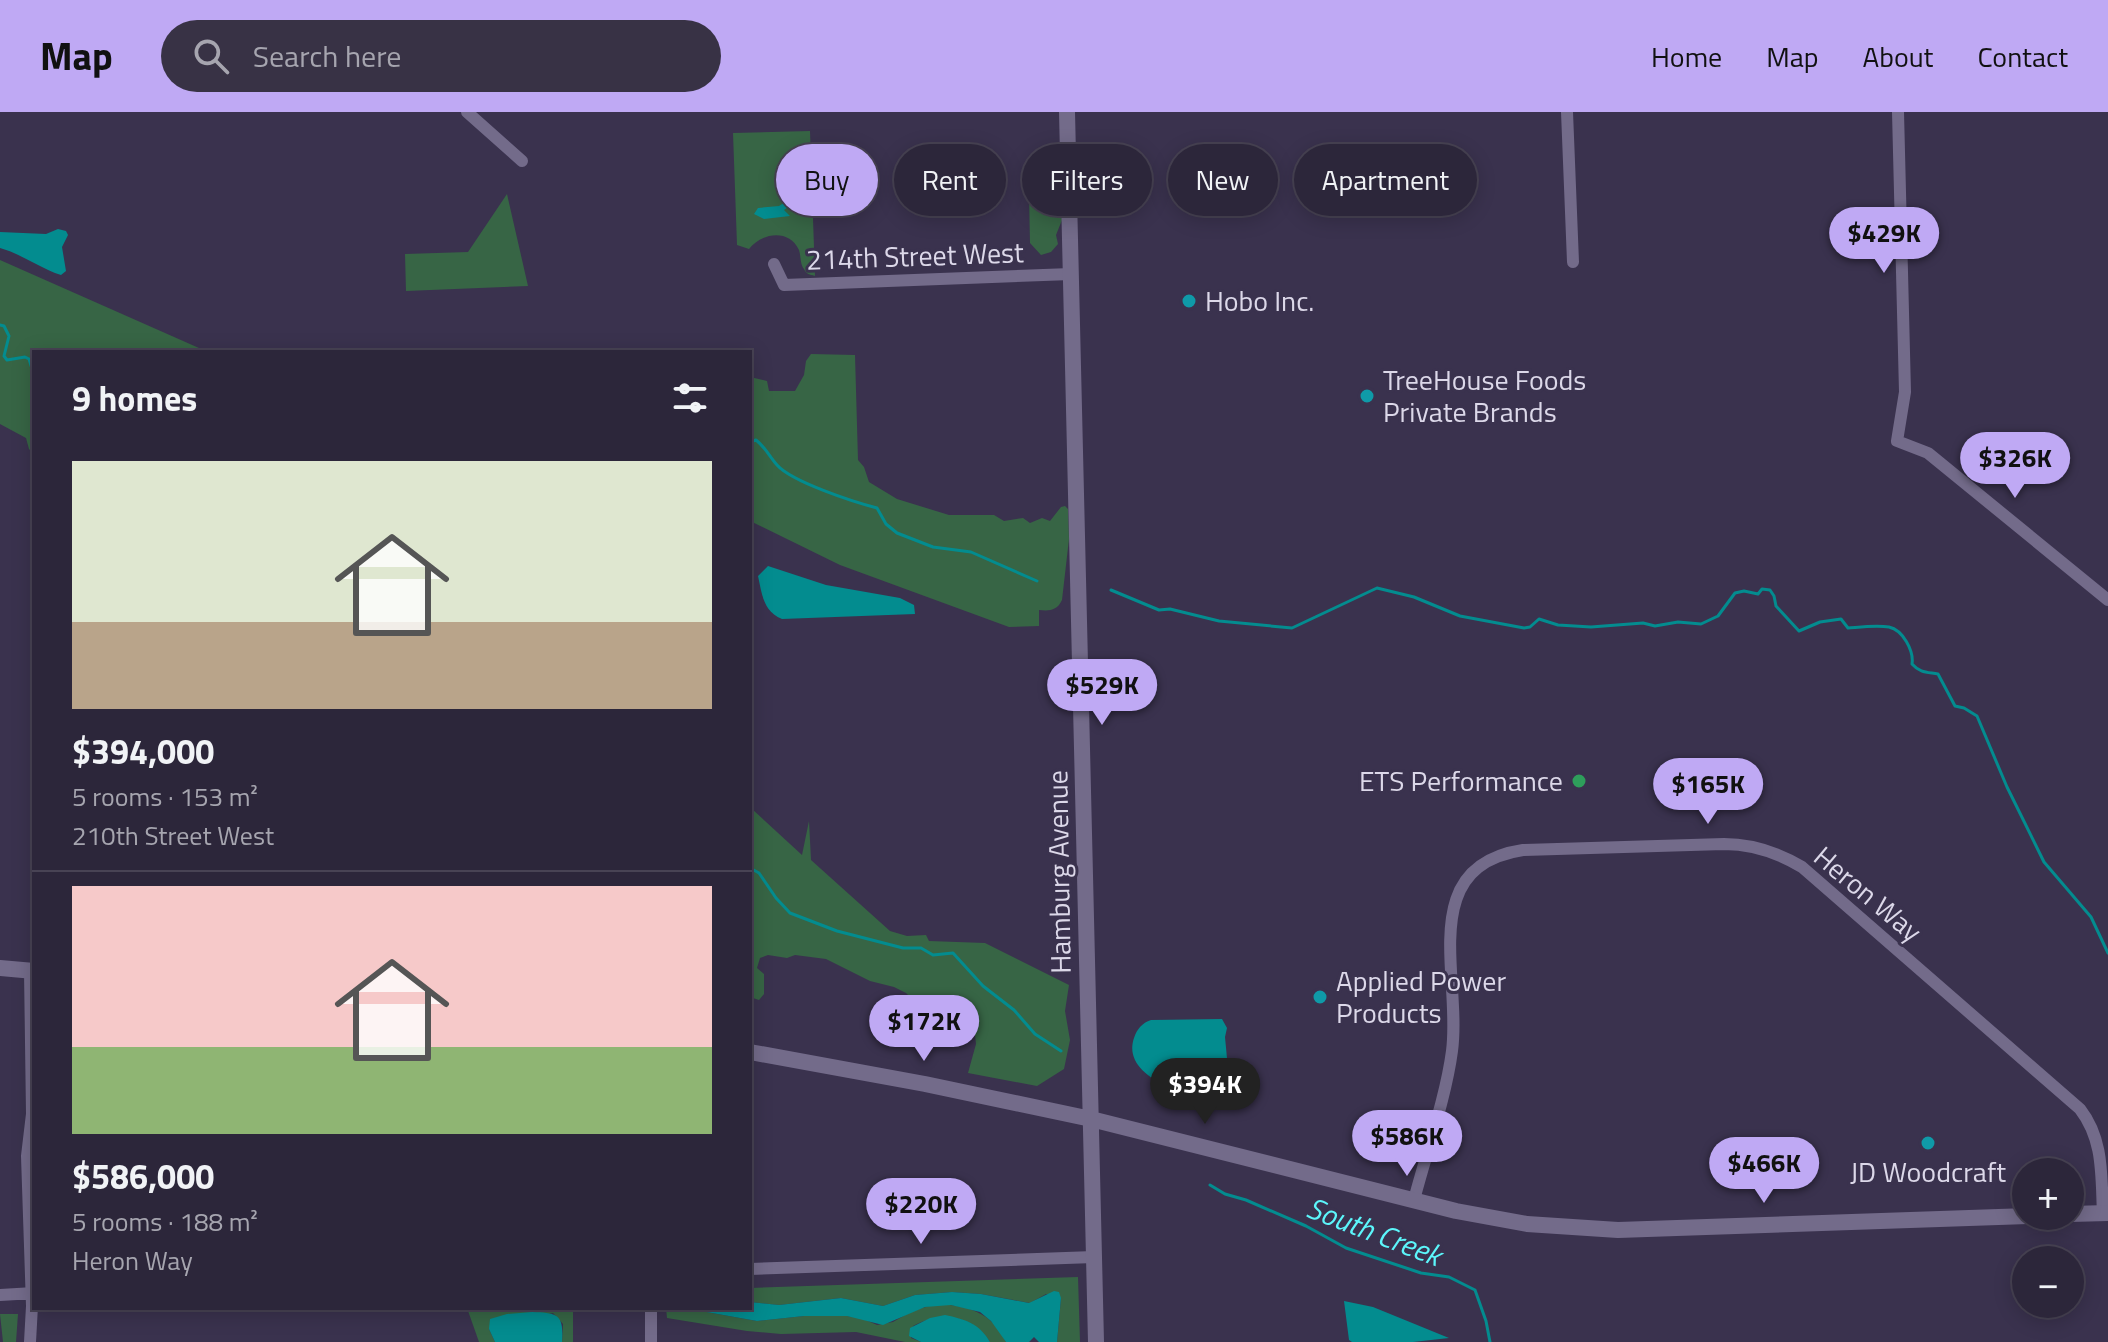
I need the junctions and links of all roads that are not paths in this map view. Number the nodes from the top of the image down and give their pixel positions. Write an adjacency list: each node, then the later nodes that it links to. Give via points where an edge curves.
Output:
1 (467, 112): 5 (street)
2 (1067, 112): 8 (street, Hamburg Avenue)
3 (1567, 112): 6 (street)
4 (1898, 112): 9 (street, via 1905,392 1897,441 1928,453)
5 (522, 161)
6 (1573, 262)
7 (774, 264): 8 (street, 214th Street West, via 784,285)
8 (1071, 274): 15 (street, Hamburg Avenue)
9 (2108, 600)
10 (0, 968): 11 (street)
11 (32, 971): 13 (street)
12 (752, 1052): 15 (street)
13 (32, 1114)
14 (32, 1114): 22 (street, via 27,1156)
15 (1091, 1119): 16 (street); 20 (street, Hamburg Avenue)
16 (1414, 1200): 17 (street, Heron Way, via 1452,1057 1450,922 1458,893 1471,875 1495,857 1523,850 1724,844 1771,851 1802,867 2080,1109 2098,1142); 19 (street, via 1498,1220 1583,1229)
17 (2106, 1213): 18 (street)
18 (2084, 1214)
19 (2012, 1216)
20 (1094, 1257): 21 (street); 29 (street, Hamburg Avenue)
21 (752, 1269)
22 (32, 1270)
23 (32, 1293): 24 (street)
24 (0, 1295)
25 (32, 1309): 27 (street)
26 (651, 1310): 28 (street)
27 (30, 1342)
28 (651, 1342)
29 (1096, 1342)

